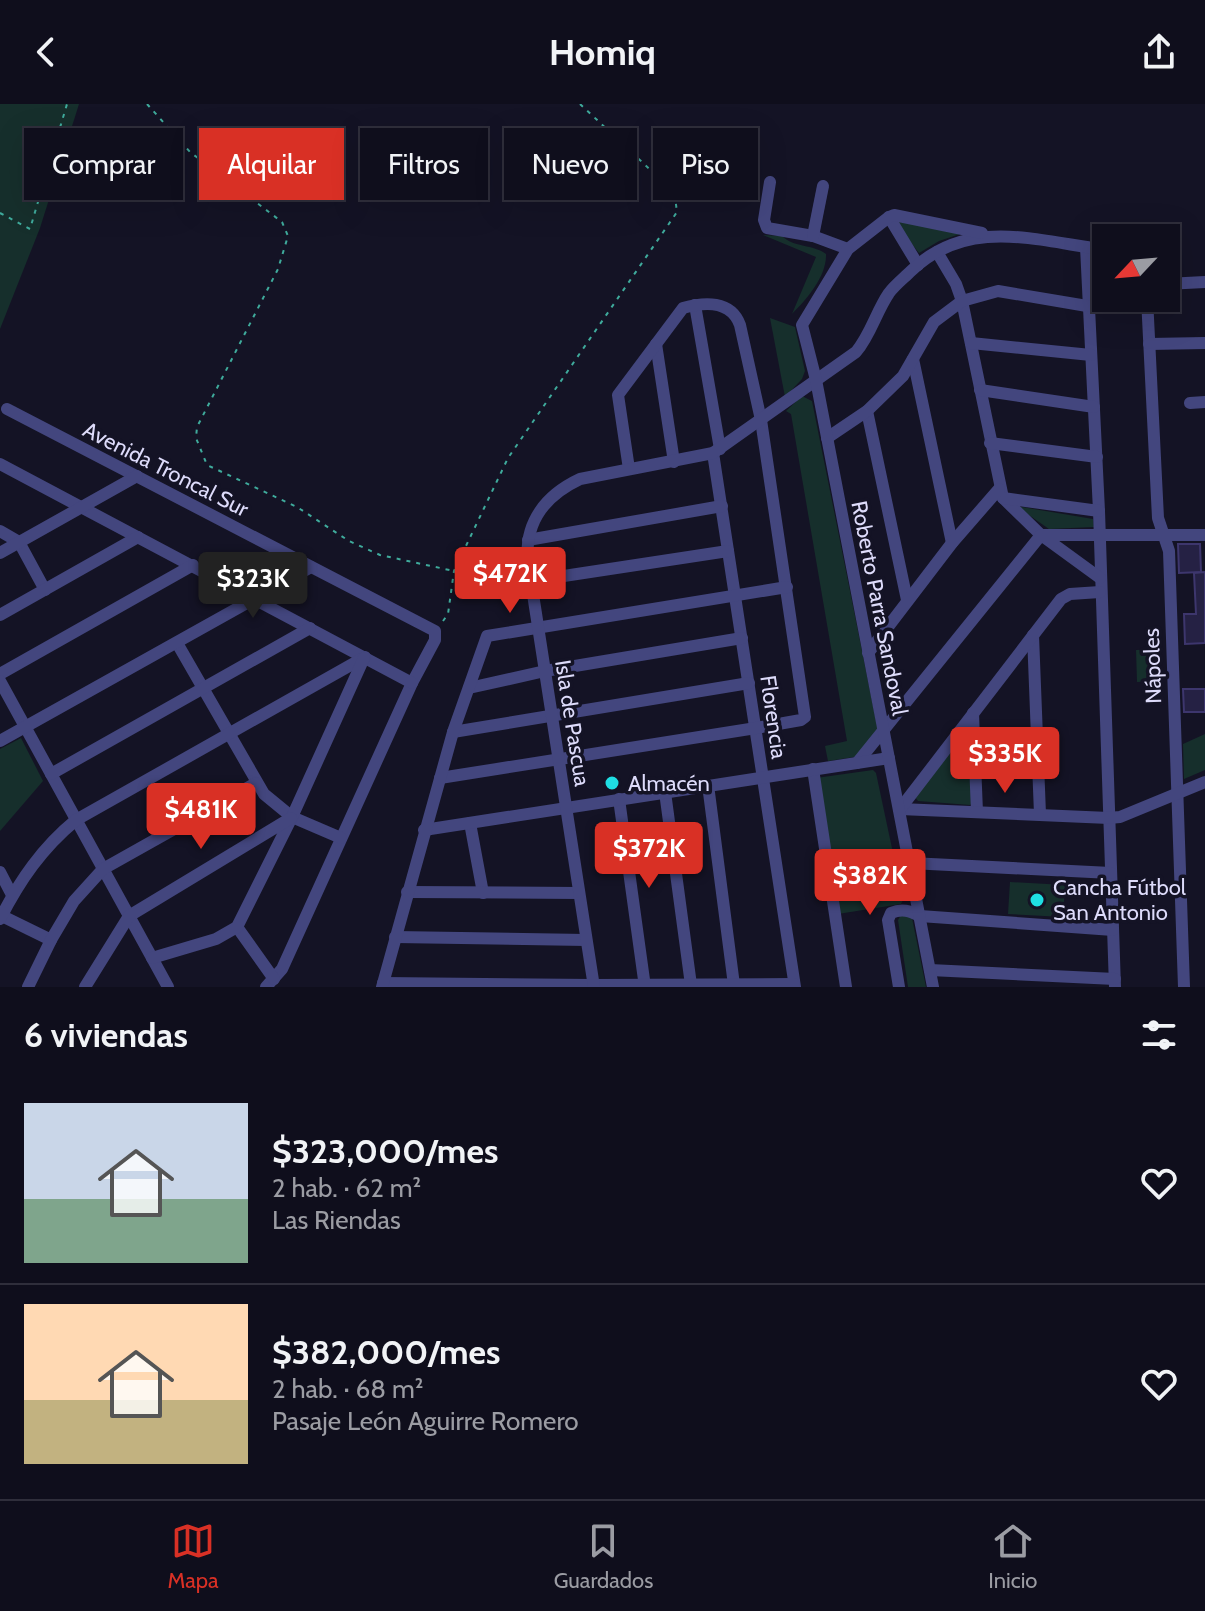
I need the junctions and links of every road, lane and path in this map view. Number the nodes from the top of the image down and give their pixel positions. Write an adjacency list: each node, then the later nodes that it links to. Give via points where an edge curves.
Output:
1 (67, 104): 6 (path, via 30,229)
2 (147, 104): 60 (path, via 190,152 282,222 288,236 278,269 197,427 207,465 297,507 380,555)
3 (580, 104): 60 (path, via 658,177 675,197 677,212 508,458)
4 (770, 182): 9 (street, via 767,228)
5 (823, 186): 9 (street)
6 (0, 213)
7 (889, 217): 8 (street); 12 (street, Roberto Parra Sandoval); 14 (street)
8 (993, 235): 10 (street); 13 (street)
9 (813, 236): 12 (street)
10 (1086, 247): 11 (street); 19 (street)
11 (1092, 248)
12 (848, 249): 27 (street, Roberto Parra Sandoval, via 802,325)
13 (937, 252): 14 (street); 17 (street)
14 (918, 265): 27 (street, via 890,291 856,352)
15 (1205, 282): 16 (street)
16 (1180, 283)
17 (962, 301): 19 (street, via 998,291); 21 (street); 26 (street, via 934,322)
18 (695, 305): 23 (street, via 683,308); 34 (street, via 711,303 736,315); 37 (street, Florencia)
19 (1087, 306): 25 (street)
20 (1148, 312): 24 (street, Nápoles)
21 (971, 343): 25 (street); 28 (street)
22 (1205, 343): 24 (street)
23 (656, 344): 39 (street); 41 (street, via 618,395)
24 (1149, 344): 50 (street, Nápoles)
25 (1091, 355): 31 (street)
26 (913, 359): 33 (street); 55 (street)
27 (816, 380): 34 (street); 35 (street, Roberto Parra Sandoval)
28 (980, 390): 31 (street); 36 (street)
29 (1205, 402): 30 (street)
30 (1190, 403)
31 (1094, 407): 38 (street)
32 (7, 409): 42 (street, Avenida Troncal Sur)
33 (867, 411): 35 (street); 68 (street)
34 (761, 420): 37 (street); 63 (street)
35 (827, 438): 76 (street, Roberto Parra Sandoval)
36 (990, 443): 38 (street); 43 (street)
37 (717, 451): 39 (street, Isla de Pascua); 45 (street, Florencia)
38 (1097, 457): 46 (street)
39 (674, 462): 41 (street, Isla de Pascua)
40 (0, 464): 44 (street)
41 (629, 469): 53 (street, Isla de Pascua, via 561,488 541,507)
42 (137, 476): 44 (street); 59 (street, Avenida Troncal Sur)
43 (1001, 494): 46 (street); 49 (street); 55 (street)
44 (80, 506): 52 (street); 54 (street)
45 (722, 506): 53 (street); 56 (street, Florencia)
46 (1099, 511): 48 (street)
47 (0, 531): 54 (street)
48 (1100, 534): 49 (street); 50 (street); 61 (street)
49 (1041, 535): 61 (street); 89 (street)
50 (1163, 535): 51 (street); 104 (street, Nápoles, via 1169,551)
51 (1205, 535)
52 (138, 537): 58 (street); 64 (street)
53 (528, 540): 62 (street, Isla de Pascua)
54 (19, 542): 57 (street); 64 (street)
55 (952, 543): 68 (street)
56 (728, 551): 62 (street); 66 (street, Florencia)
57 (0, 553)
58 (193, 565): 67 (street); 79 (street)
59 (311, 567): 67 (street); 72 (street, Avenida Troncal Sur)
60 (454, 571): 72 (path, via 448,614)
61 (1100, 578): 65 (street)
62 (531, 581): 71 (street, Isla de Pascua)
63 (787, 587): 66 (street); 88 (street, via 805,717)
64 (45, 590): 69 (street)
65 (1100, 592): 73 (street, via 1064,596); 111 (street)
66 (735, 595): 71 (street); 74 (street, Florencia)
67 (256, 598): 70 (street); 75 (street)
68 (907, 600): 76 (street)
69 (0, 615)
70 (310, 628): 77 (street); 83 (street)
71 (538, 629): 78 (street, Isla de Pascua); 84 (street, via 487,636)
72 (435, 631): 81 (street)
73 (1033, 635): 85 (street); 109 (street)
74 (742, 638): 78 (street); 82 (street, Florencia)
75 (177, 643): 83 (street); 87 (street)
76 (868, 653): 89 (street, Roberto Parra Sandoval)
77 (365, 657): 81 (street); 91 (street); 110 (street)
78 (545, 671): 84 (street); 86 (street, Isla de Pascua)
79 (0, 674)
80 (0, 681): 87 (street)
81 (412, 683): 115 (street)
82 (749, 683): 86 (street); 88 (street, Florencia)
83 (203, 688): 91 (street); 97 (street)
84 (469, 688): 90 (street)
85 (973, 713): 107 (street); 108 (street)
86 (552, 717): 90 (street); 94 (street, Isla de Pascua)
87 (25, 728): 92 (street); 97 (street)
88 (756, 728): 94 (street); 98 (street, Florencia)
89 (884, 731): 93 (street, Roberto Parra Sandoval); 95 (street)
90 (453, 732): 99 (street)
91 (229, 735): 101 (street); 112 (street)
92 (0, 741)
93 (889, 758): 95 (street); 107 (street, Roberto Parra Sandoval)
94 (558, 760): 99 (street); 106 (street, Isla de Pascua)
95 (857, 763): 96 (street)
96 (813, 769): 98 (street); 146 (street)
97 (51, 774): 112 (street)
98 (763, 776): 102 (street); 139 (street, Florencia)
99 (440, 778): 114 (street)
100 (1205, 782): 104 (street)
101 (256, 783): 110 (street); 117 (street)
102 (708, 785): 103 (street); 138 (street)
103 (665, 792): 105 (street); 137 (street)
104 (1177, 793): 111 (street); 149 (street, Nápoles)
105 (619, 799): 106 (street); 142 (street)
106 (566, 808): 113 (street); 122 (street, Isla de Pascua)
107 (900, 809): 108 (street); 116 (street, Roberto Parra Sandoval)
108 (977, 812): 109 (street)
109 (1040, 814): 111 (street)
110 (292, 817): 115 (street); 124 (street); 127 (street)
111 (1109, 818): 119 (street)
112 (76, 820): 117 (street); 123 (street, via 38,857)
113 (470, 823): 114 (street); 121 (street)
114 (424, 830): 120 (street)
115 (341, 838): 134 (street, via 282,969)
116 (910, 863): 119 (street); 125 (street, Roberto Parra Sandoval)
117 (103, 869): 124 (street); 130 (street, via 74,901)
118 (0, 872): 123 (street)
119 (1111, 873): 128 (street)
120 (407, 892): 121 (street); 129 (street)
121 (483, 893): 122 (street)
122 (579, 893): 131 (street, Isla de Pascua)
123 (12, 895): 126 (street)
124 (129, 916): 132 (street); 144 (street)
125 (920, 916): 128 (street); 133 (street, Roberto Parra Sandoval); 147 (street, via 905,910 889,916)
126 (1, 917): 130 (street)
127 (237, 927): 132 (street, via 216,939); 134 (street)
128 (1113, 930): 135 (street)
129 (395, 937): 131 (street); 136 (street)
130 (51, 940): 143 (street)
131 (586, 940): 141 (street, Isla de Pascua)
132 (152, 958): 145 (street)
133 (930, 970): 135 (street); 148 (street, Roberto Parra Sandoval)
134 (270, 983)
135 (1115, 983)
136 (382, 985): 140 (street)
137 (691, 985): 138 (street); 142 (street)
138 (734, 985): 139 (street)
139 (794, 985)
140 (528, 986): 141 (street)
141 (594, 986): 142 (street)
142 (644, 986)
143 (28, 987)
144 (85, 987)
145 (168, 987)
146 (846, 987)
147 (899, 987)
148 (933, 987)
149 (1184, 987)

